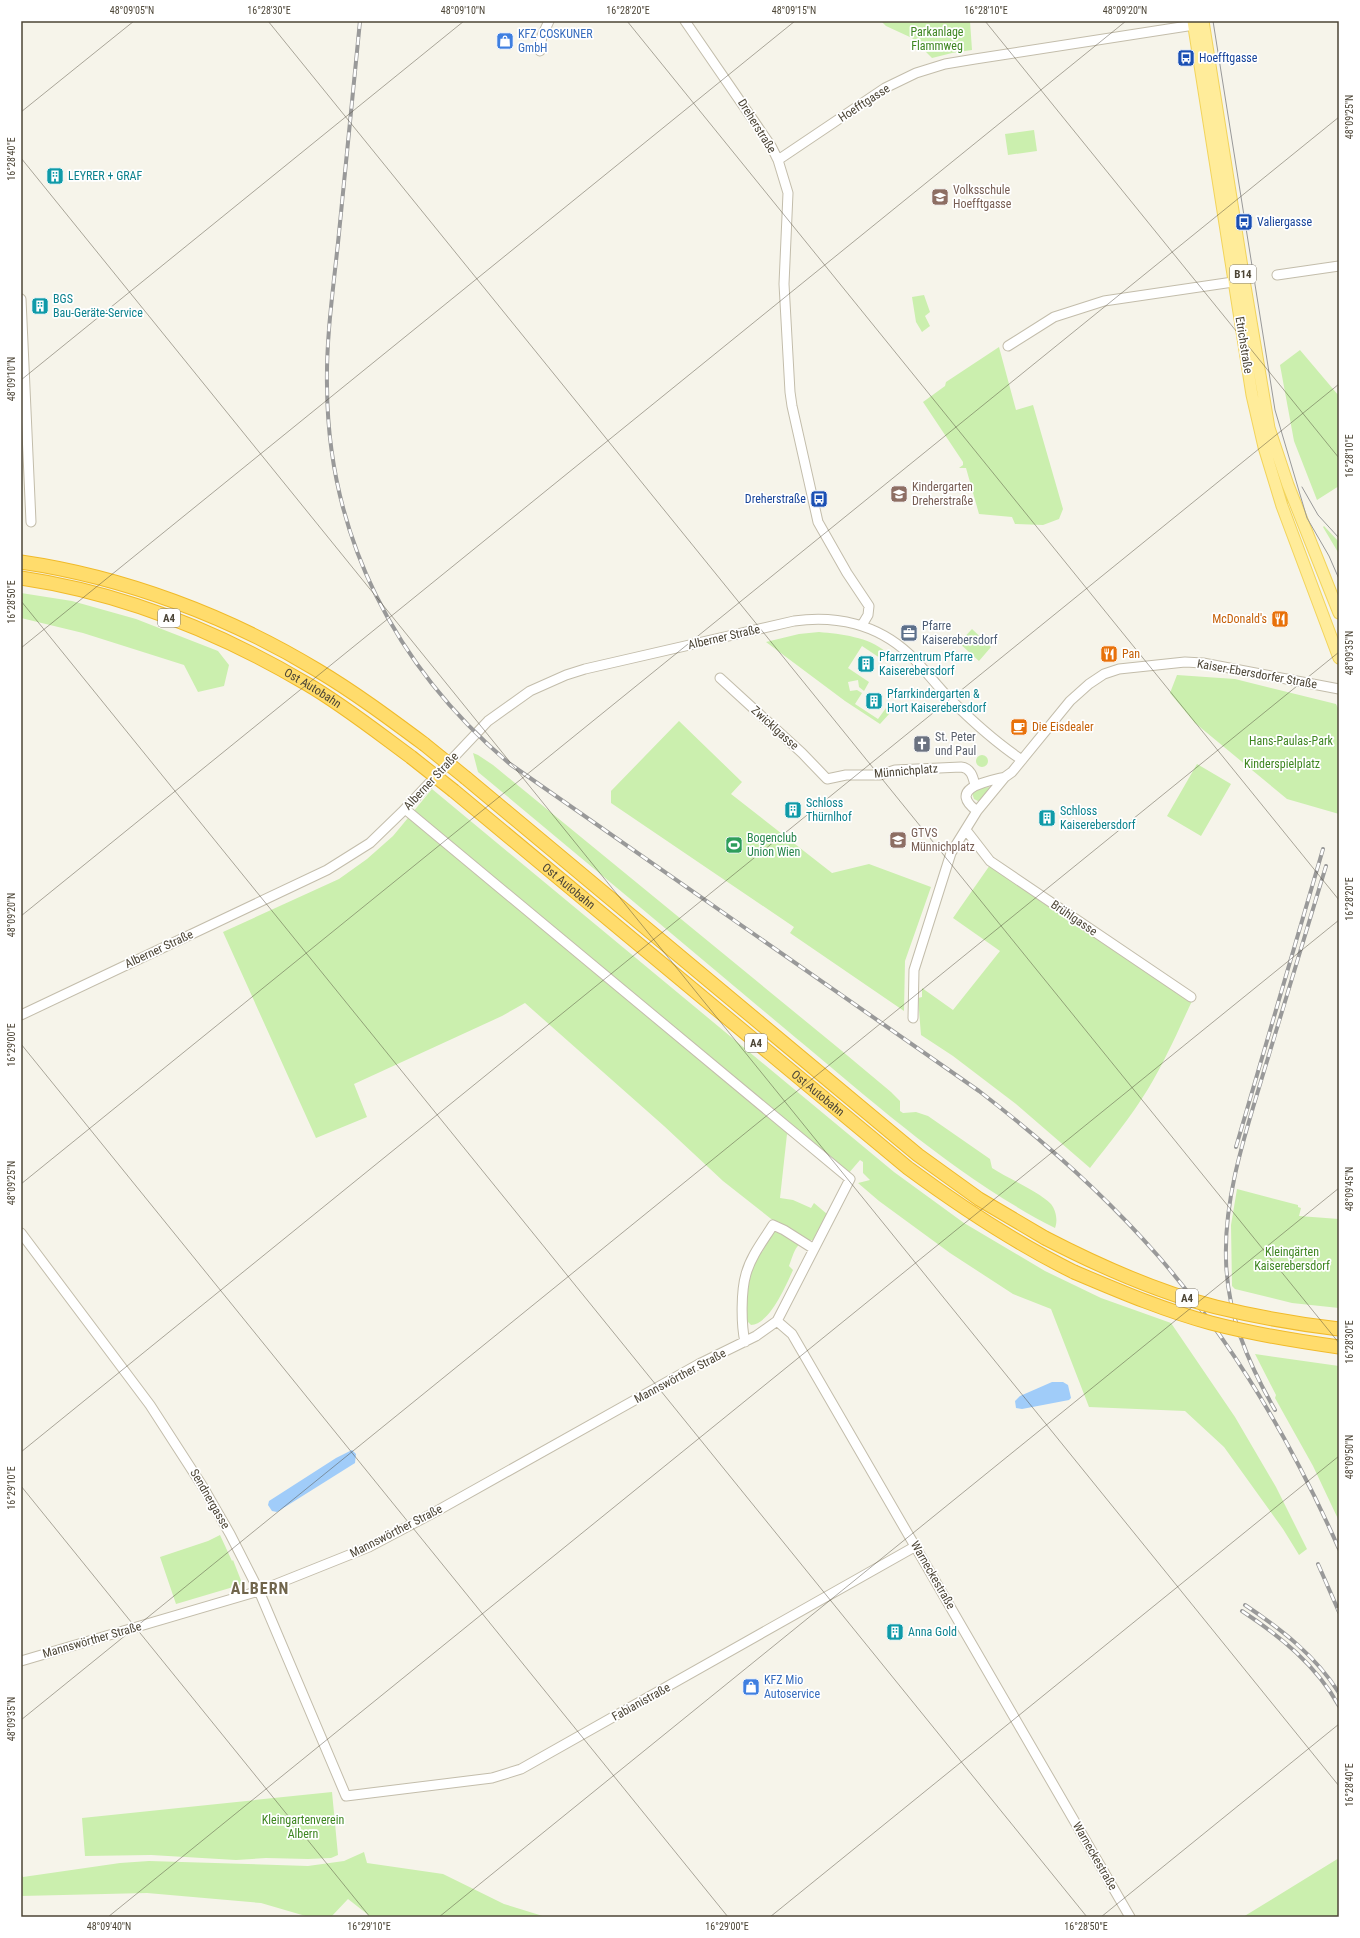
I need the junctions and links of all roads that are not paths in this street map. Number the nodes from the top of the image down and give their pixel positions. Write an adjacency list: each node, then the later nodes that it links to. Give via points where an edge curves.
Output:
1 (549, 21): 4 (street, via 542,36)
2 (685, 21): 5 (street, Dreherstraße, via 761,130)
3 (1197, 22): 5 (street, Hoefftgasse, via 945,64 916,73 885,88); 8 (main road, Etrichstraße / B14); 14 (main road, Etrichstraße / B14, via 1270,428 1299,515)
4 (540, 51)
5 (778, 160): 15 (street, Dreherstraße, via 788,193 784,284 792,406 818,522 869,606 868,615)
6 (1339, 266): 7 (street)
7 (1277, 274)
8 (1233, 282): 10 (street, via 1104,301 1054,317); 16 (main road, Etrichstraße / B14, via 1252,395 1264,447 1282,506)
9 (21, 299): 11 (street)
10 (1008, 346)
11 (31, 522)
12 (21, 562): 32 (highway, Ost Autobahn / A4, bridge, via 84,574 182,605 260,638 368,703 466,778 918,1155 979,1199 1045,1238 1083,1258 1147,1285 1215,1307 1281,1322)
13 (21, 578): 34 (highway, Ost Autobahn / A4, bridge, via 71,588 154,612 238,647 307,684 411,757 908,1168 971,1214 1037,1254 1141,1300 1210,1323 1276,1338)
14 (1339, 613)
15 (862, 625): 19 (street, via 901,647 951,700); 23 (street, Alberner Straße, via 822,618 794,621 566,675 530,691 488,721)
16 (1339, 658)
17 (720, 678): 21 (street, Zwicklgasse)
18 (1339, 689): 19 (street, Kaiser-Ebersdorfer Straße, via 1203,663 1185,662 1118,669 1101,676 1078,693)
19 (1022, 760): 20 (street, Kaiser-Ebersdorfer Straße)
20 (1005, 777): 22 (street); 24 (street, Kaiser-Ebersdorfer Straße)
21 (827, 779): 22 (street, Münnichplatz, via 846,775 880,775 895,770 961,767 971,773)
22 (975, 785): 24 (street, via 967,793 967,798)
23 (405, 809): 27 (street, Alberner Straße, via 370,843 327,870); 30 (street, Mannswörther Straße, via 850,1179)
24 (977, 811): 25 (street, Kaiser-Ebersdorfer Straße)
25 (966, 830): 26 (street, Brühlgasse, via 990,861); 28 (street, Kaiser-Ebersdorfer Straße, via 951,853 920,947 914,970)
26 (1191, 997)
27 (21, 1015)
28 (913, 1018)
29 (21, 1233): 36 (street, Sendnergasse, via 150,1405 182,1452 230,1534)
30 (814, 1249): 31 (street, Mannswörther Straße); 33 (street, via 772,1225 746,1275 742,1327)
31 (778, 1321): 33 (street, Mannswörther Straße); 35 (street, Warneckestraße, via 792,1334)
32 (1339, 1329)
33 (745, 1342): 36 (street, Mannswörther Straße, via 700,1364 369,1547)
34 (1339, 1347)
35 (916, 1546): 38 (street, Fabianistraße, via 521,1769 492,1778); 39 (street, Warneckestraße)
36 (259, 1591): 37 (street, Mannswörther Straße); 38 (street, Sendnergasse)
37 (21, 1661)
38 (346, 1796)
39 (1130, 1917)

